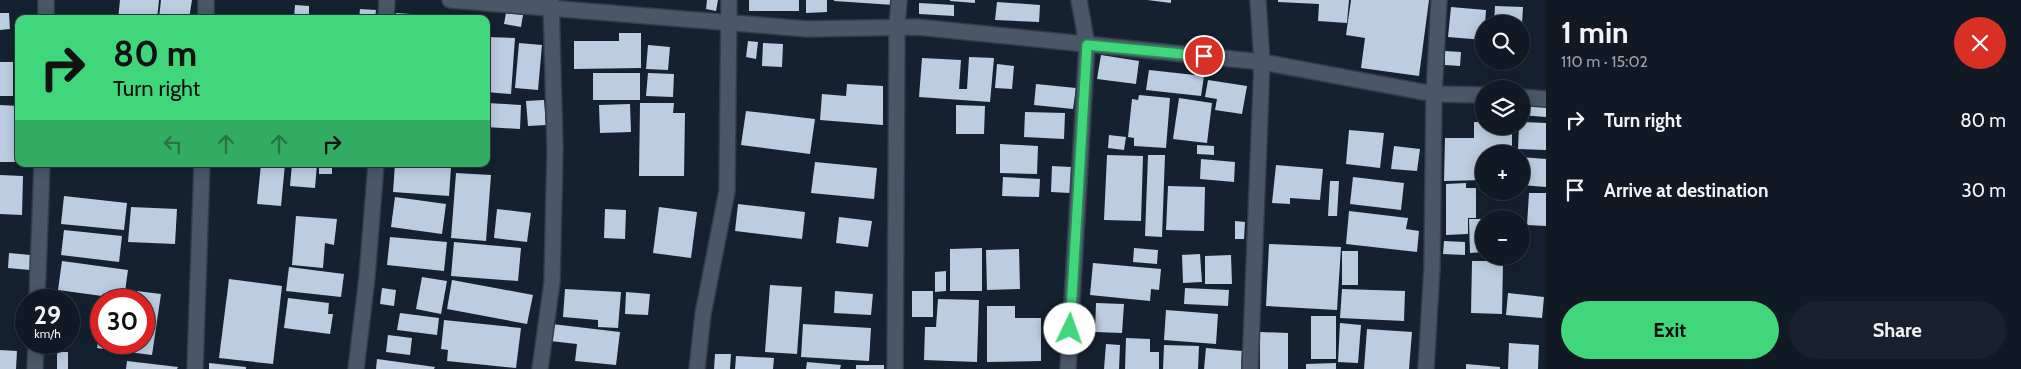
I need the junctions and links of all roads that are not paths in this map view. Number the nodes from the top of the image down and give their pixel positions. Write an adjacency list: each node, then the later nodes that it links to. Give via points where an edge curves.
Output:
1 (46, 0): 11 (street)
2 (206, 0): 12 (street)
3 (387, 0): 13 (street)
4 (450, 0): 10 (street)
5 (729, 0): 14 (street)
6 (899, 0): 15 (street)
7 (1079, 0): 16 (street)
8 (1258, 0): 17 (street)
9 (1439, 0): 18 (street)
10 (551, 4): 14 (street); 30 (street, via 555,150 552,282)
11 (46, 15)
12 (206, 15)
13 (386, 15)
14 (728, 23): 15 (street, via 807,29); 31 (street, via 727,191)
15 (897, 27): 16 (street); 32 (street)
16 (1087, 45): 17 (street); 33 (street)
17 (1262, 62): 18 (street); 34 (street)
18 (1434, 94): 19 (street); 35 (street, via 1432,266)
19 (1475, 95)
20 (1530, 98): 21 (street)
21 (1546, 99)
22 (42, 167): 25 (street)
23 (202, 167): 28 (street)
24 (376, 167): 29 (street)
25 (37, 289)
26 (36, 354): 27 (street)
27 (35, 369)
28 (195, 369)
29 (356, 369)
30 (540, 369)
31 (697, 369)
32 (894, 369)
33 (1068, 369)
34 (1250, 369)
35 (1426, 369)

